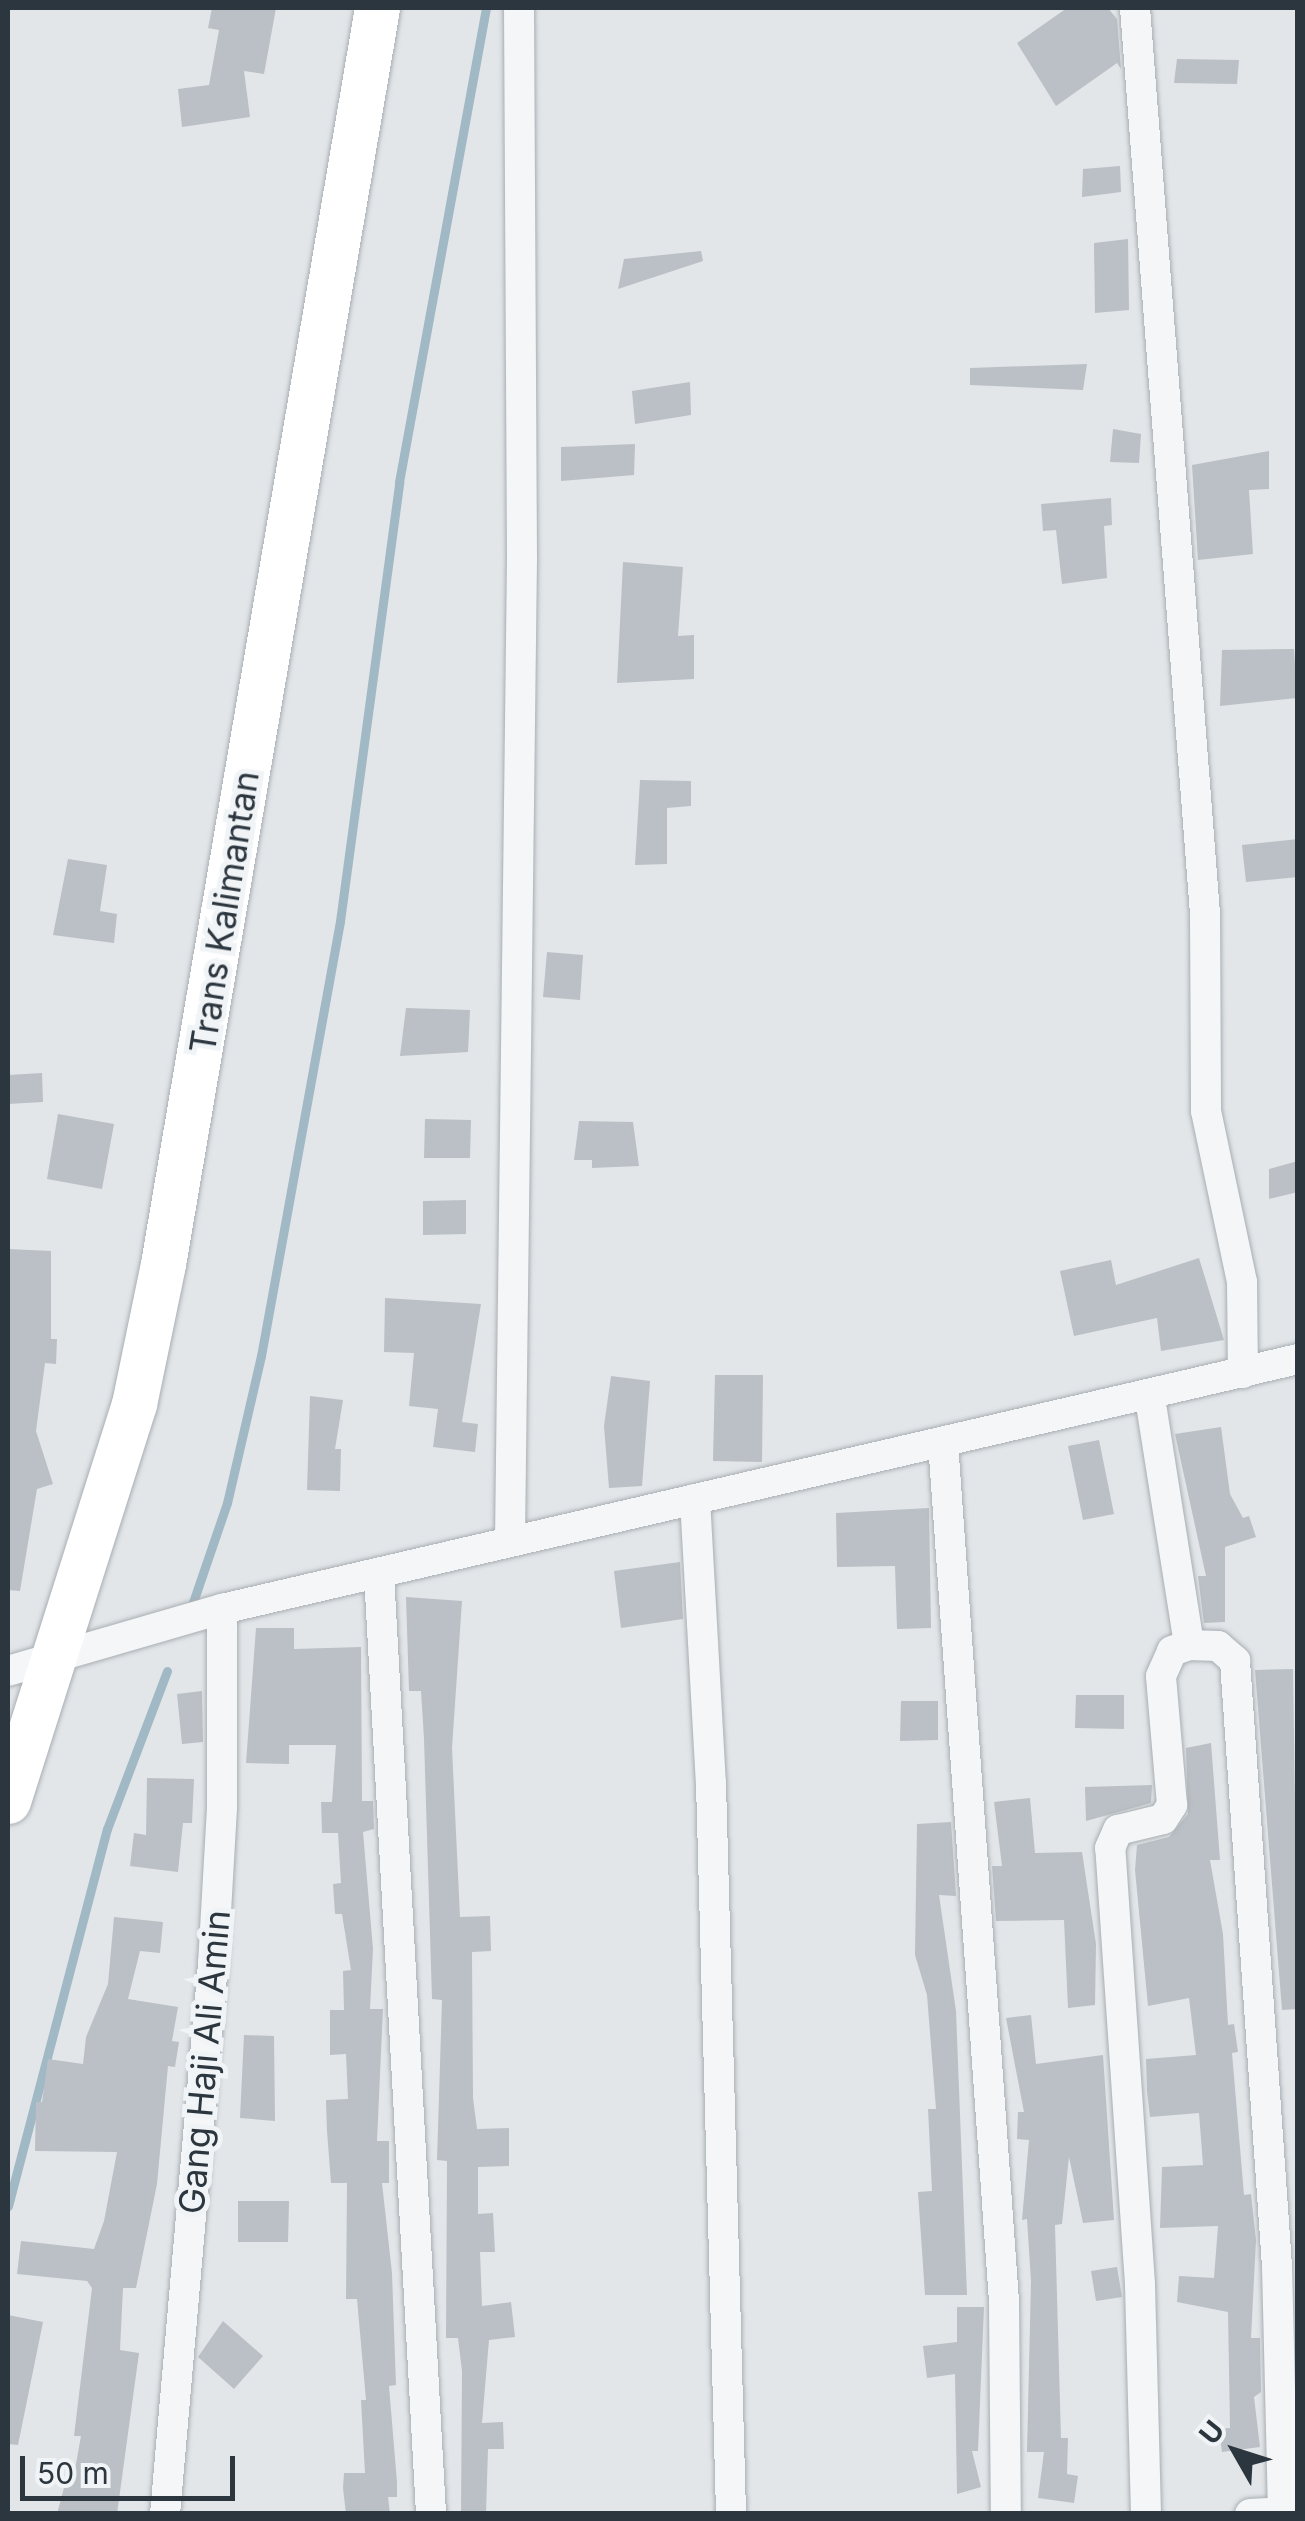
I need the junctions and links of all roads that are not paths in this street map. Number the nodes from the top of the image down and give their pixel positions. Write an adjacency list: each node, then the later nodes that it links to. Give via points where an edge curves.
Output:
1 (377, 8): 13 (highway, Trans Kalimantan, via 164,1264 134,1404)
2 (519, 8): 9 (street, via 522,560)
3 (1135, 8): 5 (street, via 1205,914 1206,1111 1242,1282)
4 (1298, 1359): 5 (street)
5 (1243, 1373): 6 (street)
6 (1150, 1398): 7 (street); 12 (street)
7 (943, 1442): 8 (street); 20 (street, via 1004,2302)
8 (695, 1499): 9 (street); 19 (street, via 711,1784)
9 (510, 1541): 10 (street)
10 (379, 1574): 11 (street); 18 (street)
11 (214, 1612): 13 (street); 17 (street, Gang Haji Ali Amin, via 215,1925)
12 (1188, 1645): 16 (street, via 1218,1646 1235,1661 1277,2266); 21 (street, via 1172,1652 1161,1676 1172,1805 1164,1819 1118,1830 1110,1848 1140,2284)
13 (58, 1654): 14 (street); 15 (highway, Trans Kalimantan)
14 (8, 1671)
15 (8, 1801)
16 (1283, 2513): 22 (street)
17 (165, 2514)
18 (431, 2514)
19 (731, 2514)
20 (1006, 2514)
21 (1146, 2514)
22 (1250, 2514)

